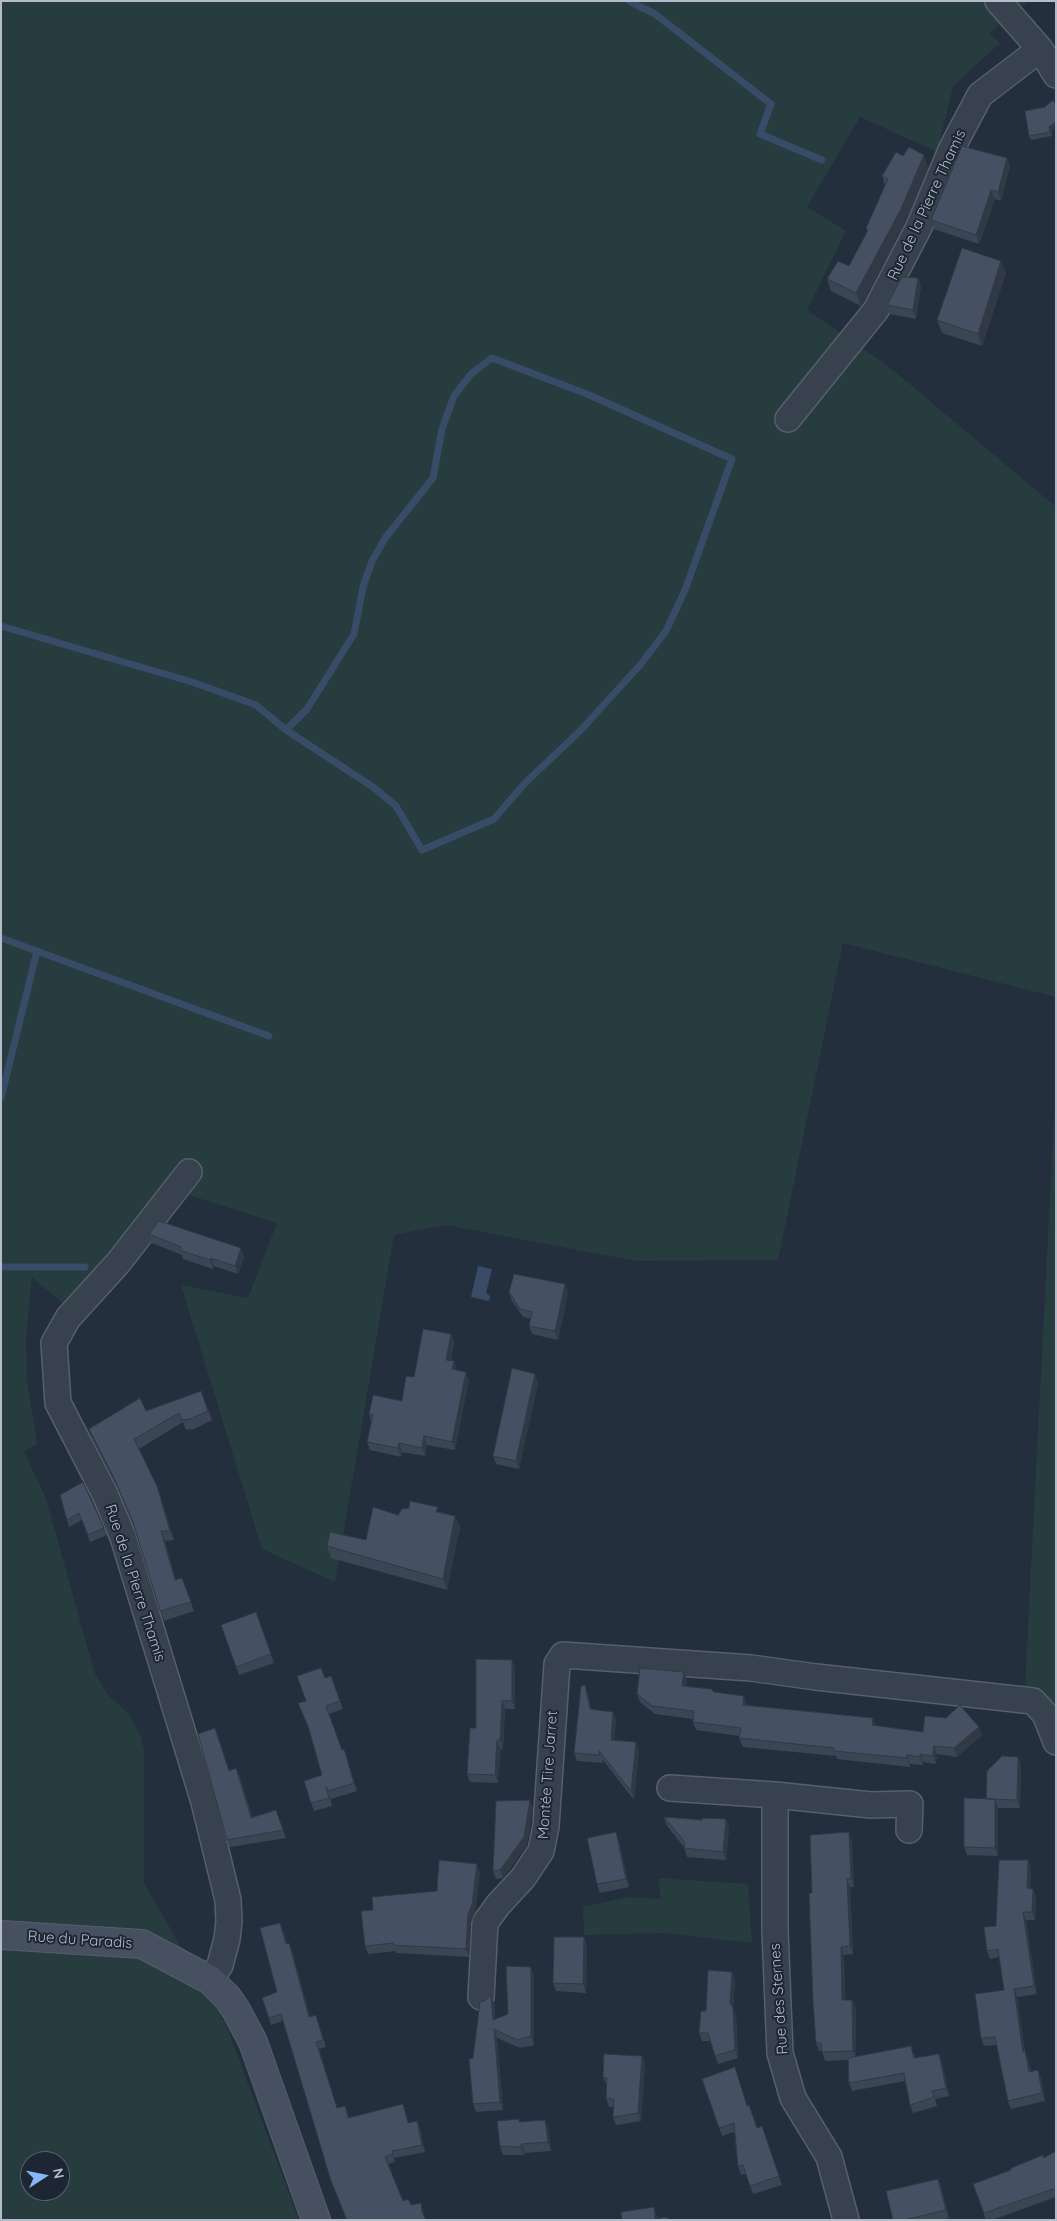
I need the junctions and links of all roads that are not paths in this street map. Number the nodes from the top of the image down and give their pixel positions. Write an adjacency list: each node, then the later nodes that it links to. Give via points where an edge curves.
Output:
1 (998, 1): 2 (street)
2 (1040, 50): 3 (street); 4 (street, Rue de la Pierre Thamis, via 980,95 952,148 919,227 876,310)
3 (1056, 75)
4 (788, 419)
5 (189, 1172): 11 (street, Rue de la Pierre Thamis, via 118,1263 68,1318 54,1343 58,1403 106,1494 123,1538 204,1802 226,1891 227,1939 220,1965)
6 (1056, 1742): 12 (street, Montée Tire Jarret, via 1045,1714 1033,1701 751,1668 563,1655 556,1664 542,1851 485,1923)
7 (670, 1788): 8 (street)
8 (775, 1795): 9 (street, via 871,1805 910,1804); 14 (street, Rue des Sternes, via 775,1931 780,2053 792,2098 830,2157)
9 (909, 1830)
10 (1, 1936): 11 (main road, Rue du Paradis, via 142,1944)
11 (210, 1980): 13 (main road, Rue du Paradis, via 227,1997 253,2042)
12 (481, 1997)
13 (316, 2220)
14 (846, 2220)

